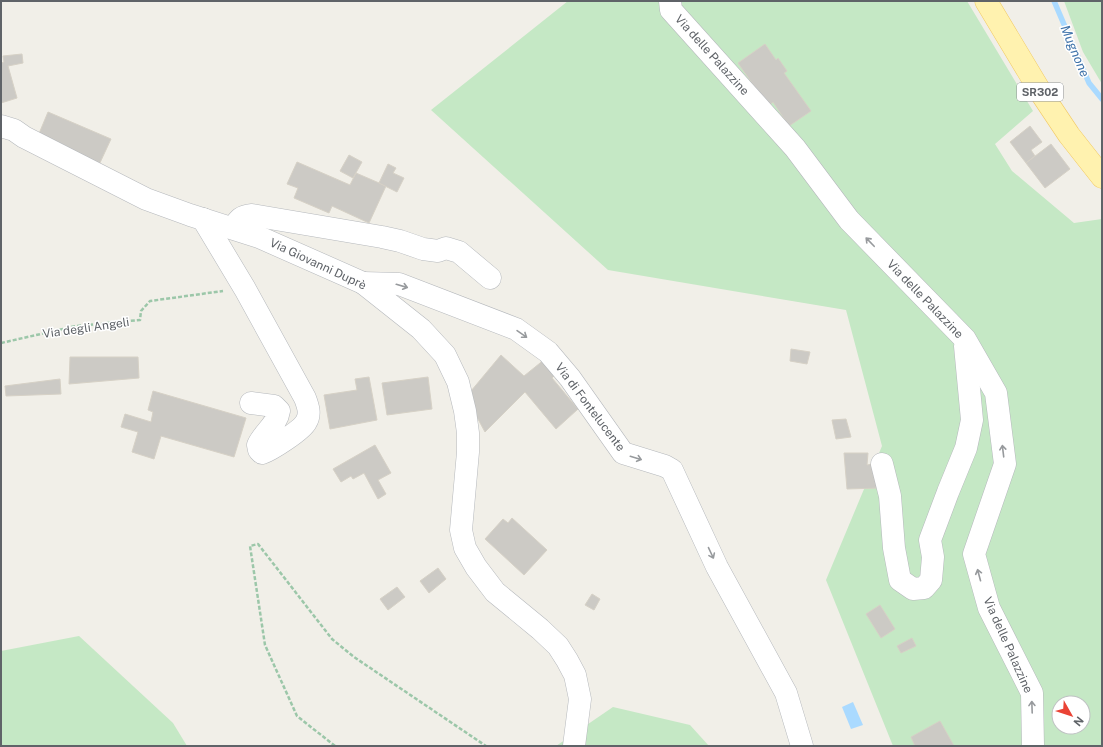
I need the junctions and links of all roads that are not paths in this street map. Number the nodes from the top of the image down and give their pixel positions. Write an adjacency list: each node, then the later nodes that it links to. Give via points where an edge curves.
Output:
1 (670, 1): 9 (street, Via delle Palazzine, one-way to 1, via 848,220 795,148 671,10)
2 (986, 1): 4 (main road, SR302, via 1043,96)
3 (5, 130): 5 (street, Via Giovanni Duprè, via 24,137 146,199)
4 (1102, 177)
5 (203, 219): 6 (street, Via Giovanni Duprè); 10 (street, via 305,398 308,406 306,424 262,453 258,444 278,419 279,411 274,406)
6 (233, 228): 7 (street, via 244,216 252,215 382,237 423,249 438,251 446,248 459,252); 8 (street, Via Giovanni Duprè)
7 (490, 278)
8 (363, 283): 12 (street, Via Giovanni Duprè, via 421,329 445,355 458,382 468,433 461,530 465,548 495,592 540,629 558,646 567,660 575,675 580,699); 13 (street, Via di Fontelucente, one-way to 13, via 399,284 516,329 548,352 570,378 623,453 672,470 717,566 786,693)
9 (965, 339): 11 (street, via 972,420 966,448 930,540 933,557 932,580 924,588 913,589 900,580 894,548 890,496); 14 (street, Via delle Palazzine, one-way to 9, via 1032,693 989,608 974,554 1005,464 996,393)
10 (251, 403)
11 (882, 464)
12 (574, 746)
13 (802, 746)
14 (1033, 746)

